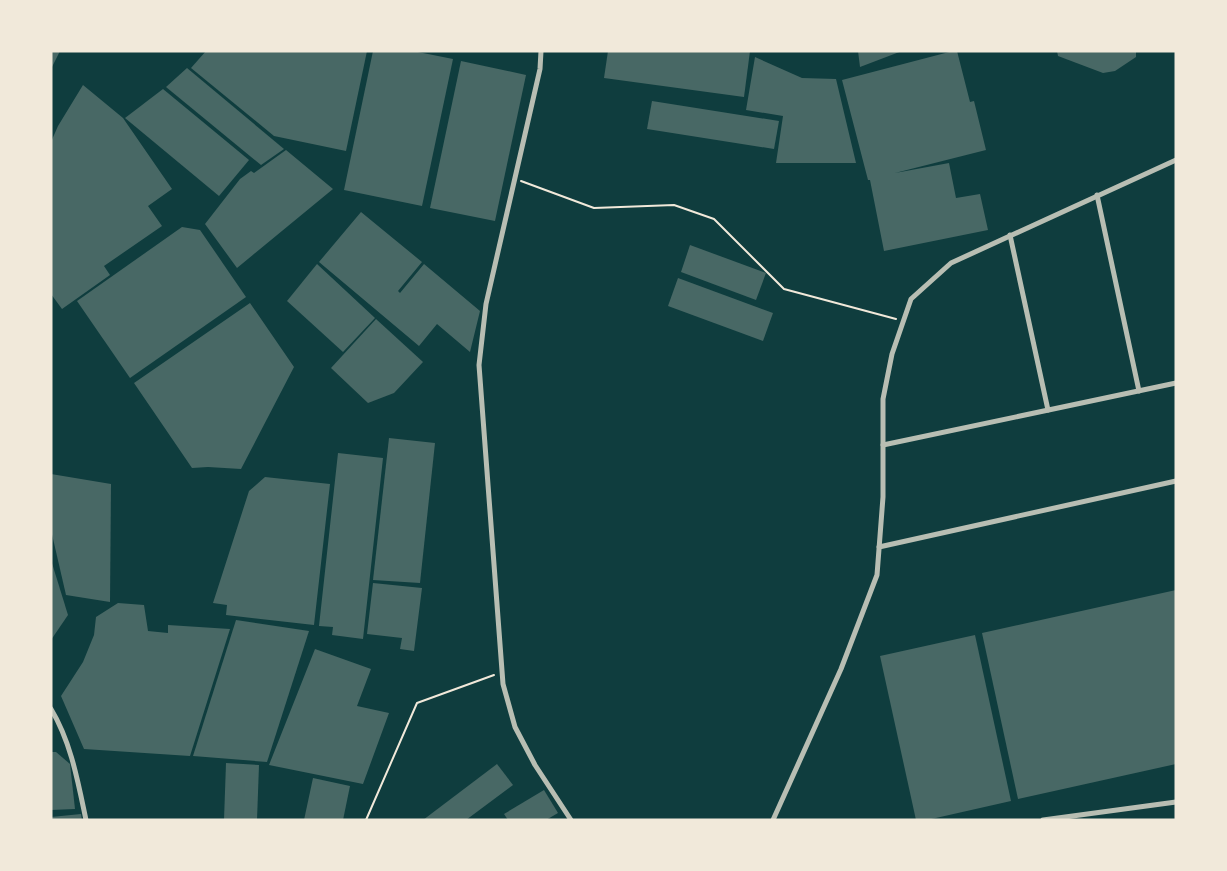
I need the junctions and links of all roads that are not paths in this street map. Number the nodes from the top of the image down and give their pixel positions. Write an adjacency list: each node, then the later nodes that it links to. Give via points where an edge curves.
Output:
1 (541, 51): 14 (street, via 540,69 486,304 479,364 502,672 515,727)
2 (1176, 160): 3 (street)
3 (1097, 195): 4 (street); 6 (street)
4 (1010, 235): 7 (street); 8 (street, via 951,263 911,299 892,354 883,399)
5 (1176, 383): 6 (street)
6 (1139, 391): 7 (street)
7 (1048, 410): 8 (street)
8 (883, 445): 10 (street)
9 (1176, 481): 10 (street)
10 (879, 547): 15 (street, via 877,575 844,661)
11 (51, 709): 13 (street, via 62,727)
12 (1176, 802): 16 (street)
13 (86, 820)
14 (571, 820)
15 (772, 820)
16 (1043, 820)

